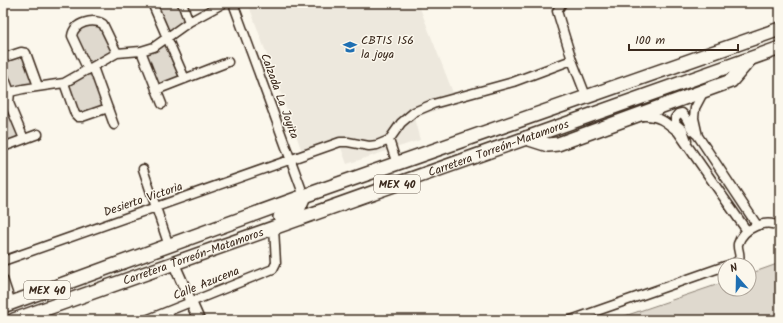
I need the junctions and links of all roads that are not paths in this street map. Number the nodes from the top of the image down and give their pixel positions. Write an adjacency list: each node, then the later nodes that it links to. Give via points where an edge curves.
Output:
1 (152, 3): 8 (street)
2 (182, 3): 6 (street)
3 (224, 3): 6 (street)
4 (233, 3): 37 (street, Calzada La Joyita)
5 (560, 5): 14 (street, via 557,11)
6 (189, 22): 8 (street)
7 (780, 28): 24 (highway, MEX 40)
8 (168, 38): 10 (street, via 159,45); 18 (street)
9 (780, 48): 13 (highway, Carretera Torreón-Matamoros / MEX 40)
10 (141, 51): 11 (street); 21 (street)
11 (117, 53): 16 (street); 16 (street, via 103,24 92,21 80,25 73,31 72,36)
12 (3, 58): 20 (street, via 21,52 28,55)
13 (749, 59): 22 (highway, via 731,81); 32 (highway, Carretera Torreón-Matamoros / MEX 40)
14 (572, 60): 24 (street); 34 (street, via 513,82 433,104 414,112 401,123)
15 (228, 62): 18 (street)
16 (90, 69): 19 (street); 27 (street)
17 (3, 74): 23 (street)
18 (185, 79): 21 (street)
19 (64, 83): 20 (street); 27 (street, via 78,117)
20 (38, 86): 23 (street)
21 (159, 89): 26 (street)
22 (704, 91): 28 (highway); 31 (street, via 695,108 694,118)
23 (10, 92): 25 (street); 33 (street, via 10,103)
24 (586, 96): 38 (highway, MEX 40)
25 (3, 97)
26 (162, 104)
27 (108, 108): 29 (street)
28 (636, 116): 32 (highway, via 558,144 548,145); 35 (street, via 652,116 664,120 678,132)
29 (114, 125)
30 (38, 134): 33 (street)
31 (698, 136): 35 (street, via 692,132 685,115 678,114 675,123 683,130); 42 (street)
32 (526, 138): 44 (highway, Carretera Torreón-Matamoros / MEX 40)
33 (24, 140): 36 (street)
34 (389, 140): 37 (street, Desierto Victoria, via 369,146 340,142); 38 (street)
35 (687, 146): 45 (street)
36 (3, 147)
37 (290, 159): 40 (street, Calzada La Joyita); 41 (street, Desierto Victoria)
38 (397, 164): 40 (highway, MEX 40)
39 (143, 169): 41 (street)
40 (304, 196): 46 (highway, MEX 40); 49 (highway, via 298,210 201,249)
41 (156, 207): 46 (street); 48 (street, Desierto Victoria)
42 (757, 225): 43 (street); 45 (street)
43 (780, 227)
44 (274, 228): 49 (highway, Carretera Torreón-Matamoros / MEX 40); 53 (street, Calle Azucena, via 274,268)
45 (747, 231): 47 (street, via 738,244)
46 (165, 248): 52 (highway, MEX 40); 52 (highway, via 108,262)
47 (740, 257)
48 (3, 261)
49 (178, 262): 53 (street); 54 (highway, Carretera Torreón-Matamoros / MEX 40)
50 (717, 269): 57 (street)
51 (3, 279): 52 (street)
52 (5, 301)
53 (191, 302): 55 (street, Calle Azucena); 56 (street)
54 (16, 320)
55 (146, 320)
56 (199, 320)
57 (571, 320)

